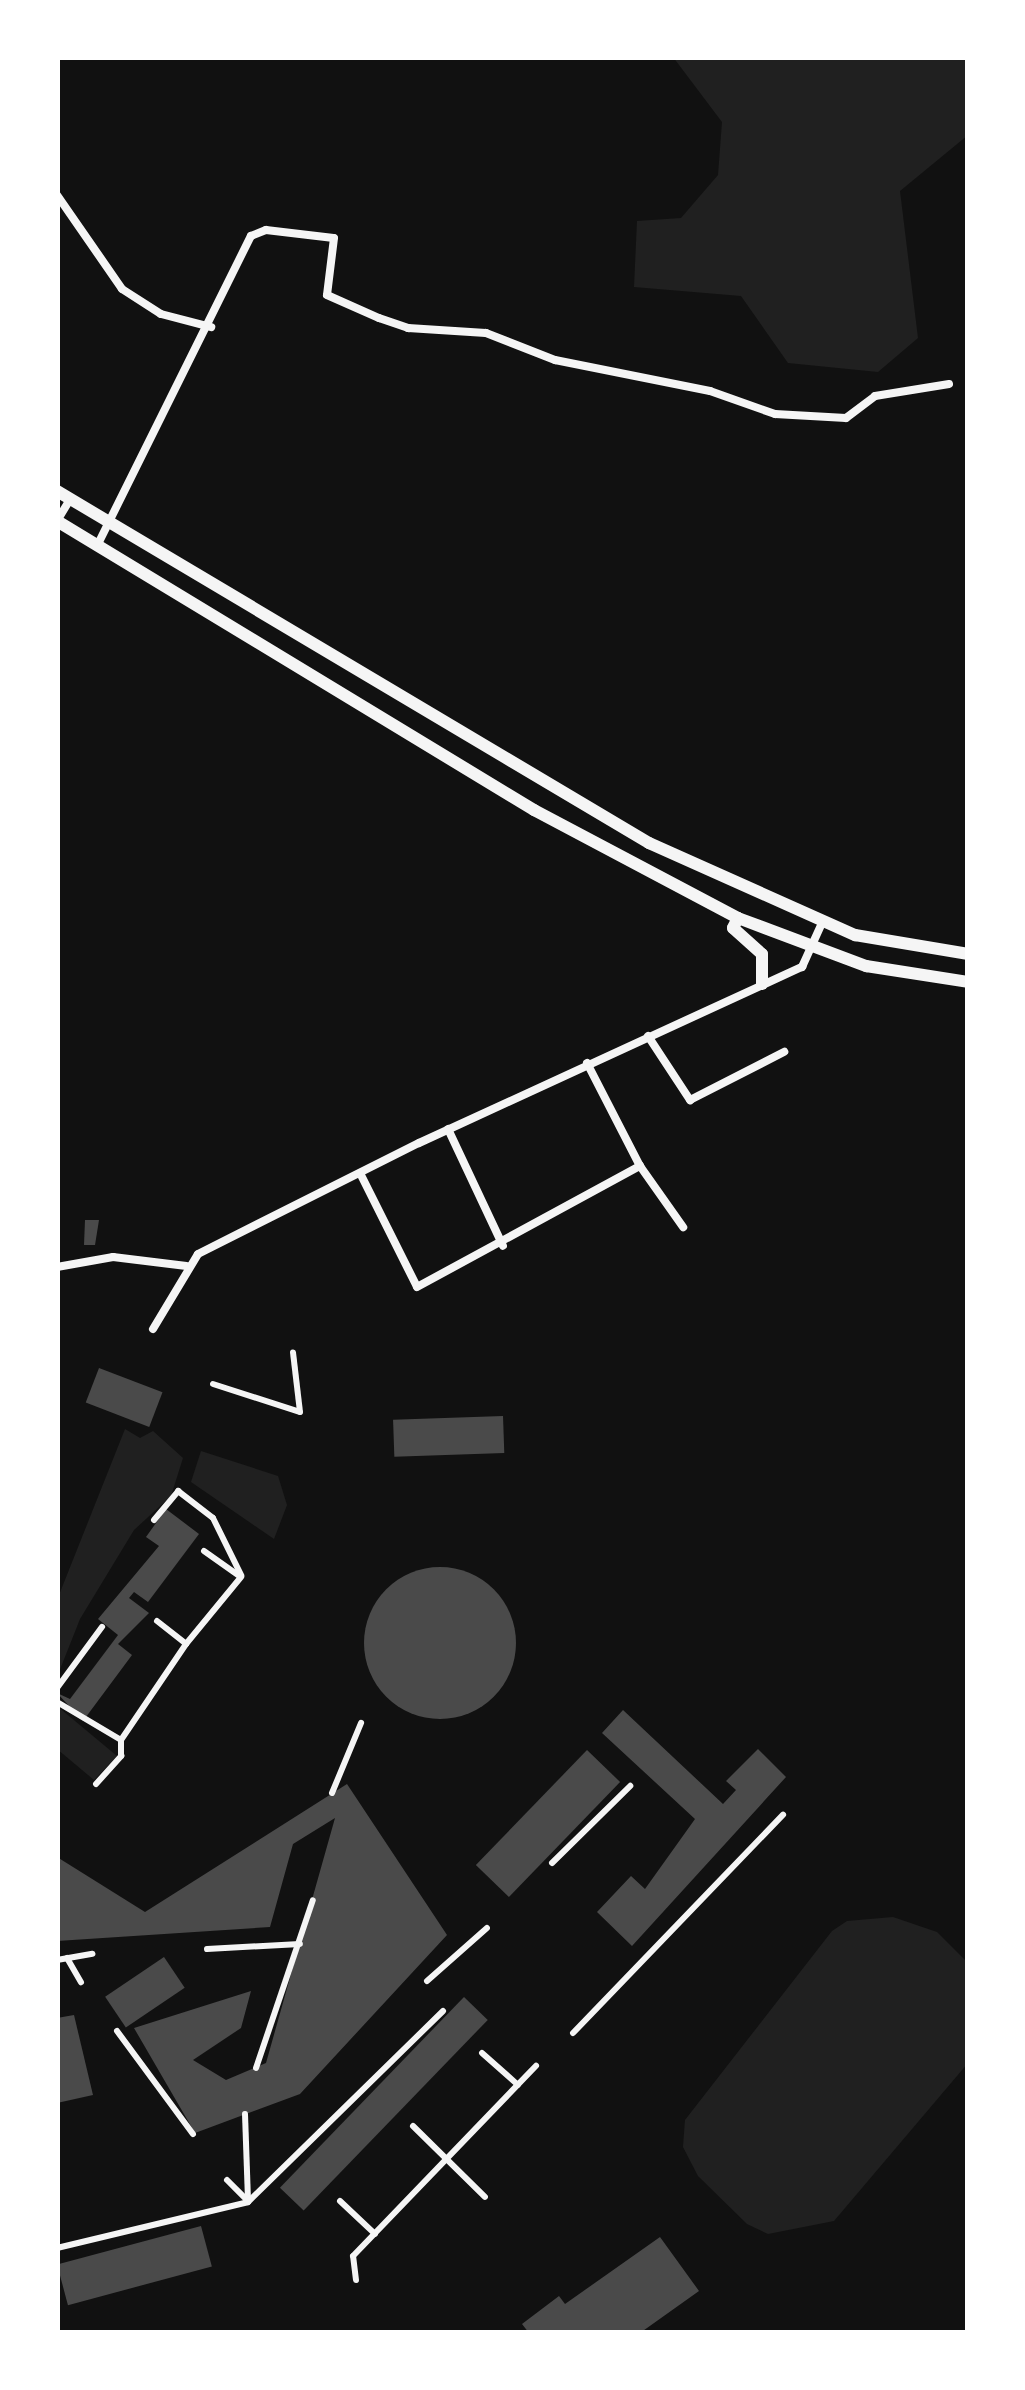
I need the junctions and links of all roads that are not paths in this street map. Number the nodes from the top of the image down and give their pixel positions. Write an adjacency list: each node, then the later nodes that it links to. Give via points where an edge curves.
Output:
1 (57, 195): 2 (street, via 122,289 161,314)
2 (211, 327): 3 (street, via 251,236 307,232 334,238 327,295 408,328 486,333 555,360 710,391 775,414 846,418 875,396); 7 (street)
3 (949, 384)
4 (57, 490): 5 (main road)
5 (70, 499): 6 (street); 7 (main road)
6 (57, 521): 8 (main road)
7 (112, 523): 8 (street); 10 (main road, via 649,843)
8 (98, 544): 9 (main road, via 495,788)
9 (738, 917): 11 (main road); 14 (main road, via 733,928 762,954)
10 (822, 923): 11 (street); 12 (main road)
11 (811, 947): 13 (main road, via 904,974); 14 (street, via 802,967)
12 (968, 954)
13 (968, 982)
14 (762, 984): 15 (street)
15 (648, 1036): 16 (street, via 690,1100); 17 (street)
16 (784, 1052)
17 (587, 1064): 18 (street); 19 (street)
18 (448, 1129): 20 (street); 22 (street)
19 (640, 1166): 21 (street); 22 (street)
20 (360, 1173): 22 (street, via 418,1287); 23 (street)
21 (683, 1227)
22 (503, 1246)
23 (187, 1266): 24 (street, via 113,1257); 25 (street)
24 (57, 1267)
25 (153, 1329)
26 (292, 1352): 27 (street, via 300,1412)
27 (213, 1384)
28 (154, 1520): 30 (street, via 178,1491 224,1532)
29 (204, 1551): 30 (street)
30 (241, 1577): 33 (street)
31 (157, 1621): 33 (street)
32 (102, 1627): 34 (street)
33 (186, 1645): 37 (street)
34 (57, 1688)
35 (57, 1702): 37 (street)
36 (361, 1723): 40 (street)
37 (121, 1740): 38 (street, via 121,1756)
38 (96, 1784)
39 (630, 1786): 42 (street)
40 (332, 1793)
41 (783, 1816): 54 (street)
42 (552, 1863)
43 (313, 1900): 45 (street)
44 (487, 1928): 50 (street)
45 (301, 1944): 46 (street); 57 (street)
46 (208, 1948)
47 (92, 1954): 48 (street)
48 (68, 1958): 49 (street); 51 (street)
49 (57, 1960)
50 (427, 1981)
51 (81, 1982)
52 (442, 2011): 66 (street)
53 (117, 2031): 61 (street)
54 (573, 2033)
55 (482, 2053): 58 (street)
56 (536, 2066): 58 (street)
57 (256, 2068)
58 (518, 2085): 62 (street)
59 (244, 2114): 66 (street)
60 (413, 2126): 62 (street)
61 (194, 2134)
62 (448, 2160): 64 (street); 67 (street)
63 (226, 2180): 66 (street)
64 (484, 2197)
65 (340, 2201): 67 (street)
66 (248, 2202): 68 (street)
67 (375, 2234): 69 (street, via 353,2256)
68 (57, 2248)
69 (356, 2279)

